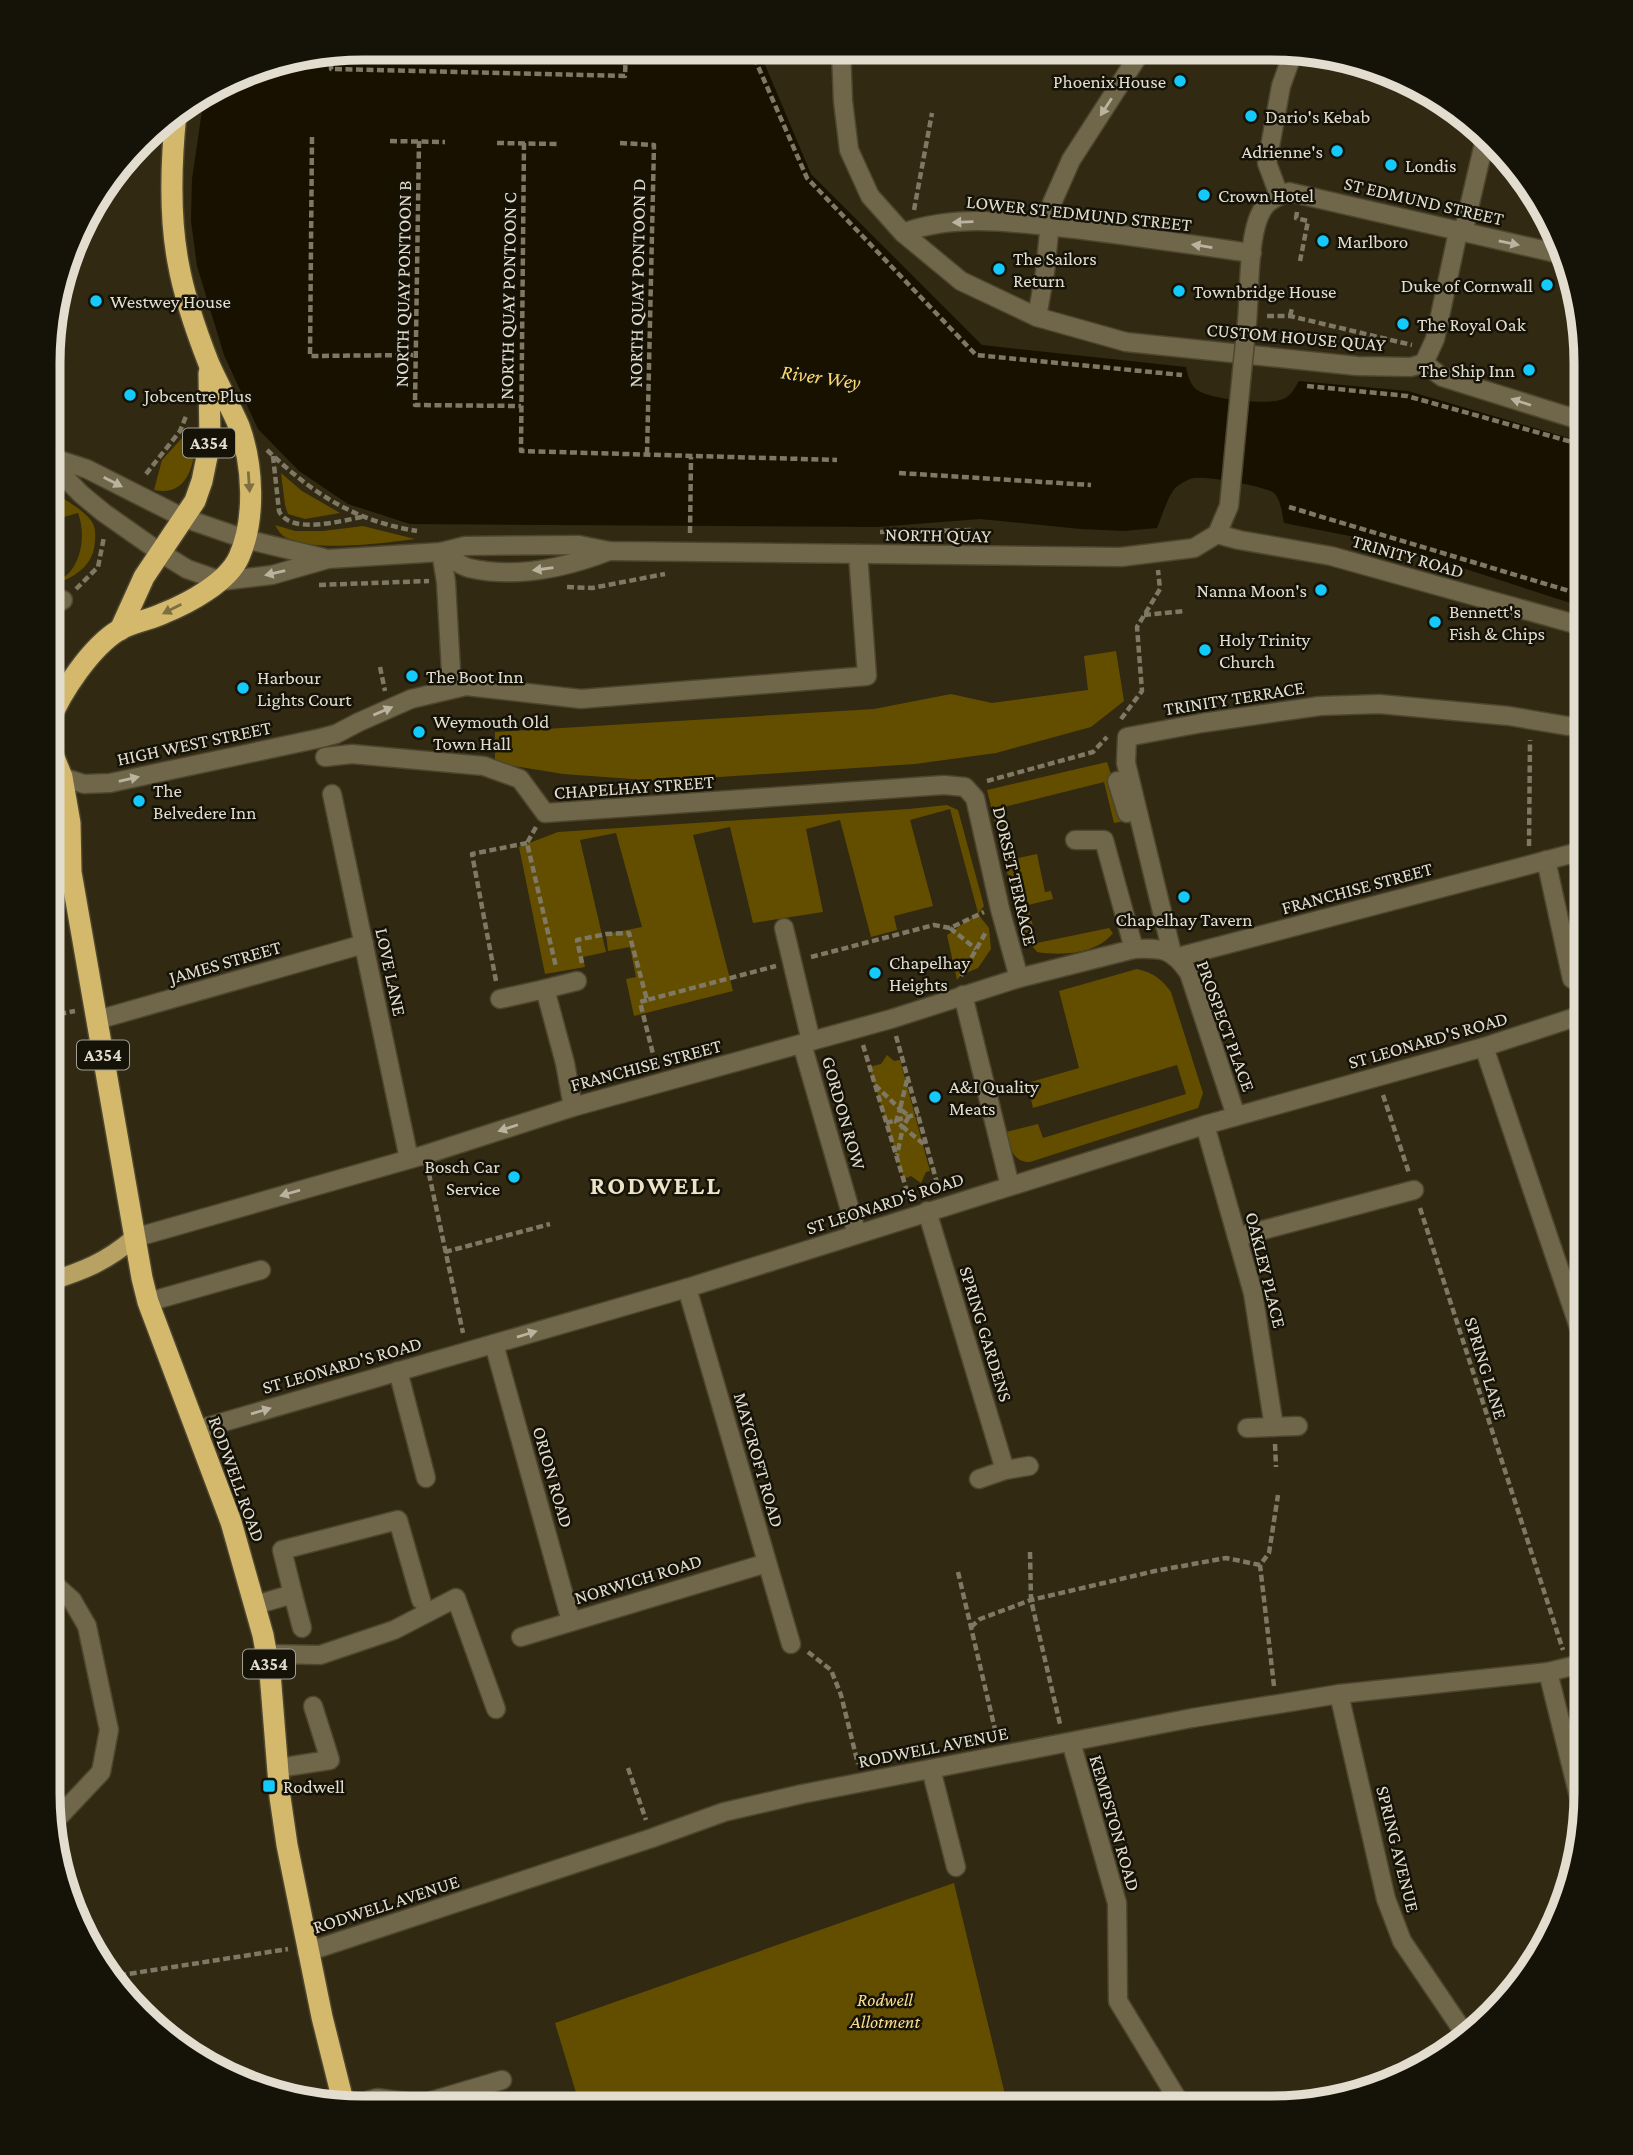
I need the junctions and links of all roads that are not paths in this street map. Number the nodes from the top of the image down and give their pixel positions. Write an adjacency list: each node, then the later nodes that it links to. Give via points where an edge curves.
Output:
1 (841, 60): 8 (street, CUSTOM HOUSE QUAY, via 849,150 870,196)
2 (1136, 60): 7 (street, one-way to 7, via 1071,160 1052,203)
3 (1290, 60): 6 (street, via 1267,163)
4 (176, 124): 14 (highway, A354, via 173,203 178,262)
5 (1483, 146): 9 (street)
6 (1279, 195): 9 (street, ST EDMUND STREET, via 1300,194); 11 (street, via 1259,218)
7 (1049, 227): 8 (street, LOWER ST EDMUND STREET, one-way to 8, via 960,220); 11 (street, LOWER ST EDMUND STREET, one-way to 7); 12 (street)
8 (911, 231): 12 (street, CUSTOM HOUSE QUAY, via 961,281)
9 (1461, 232): 10 (street, ST EDMUND STREET, one-way to 10); 13 (street, via 1435,339)
10 (1552, 252)
11 (1252, 253): 19 (street, bridge, via 1231,492)
12 (1037, 317): 13 (street, CUSTOM HOUSE QUAY, via 1126,342 1357,366)
13 (1424, 363): 15 (street, one-way to 13, via 1441,377)
14 (209, 364): 18 (highway, A354, via 207,465); 20 (highway, A354, one-way to 20, via 238,426 247,459 250,490)
15 (1574, 419)
16 (60, 462): 18 (street, NORTH QUAY, one-way to 18, via 87,469)
17 (60, 470): 23 (street, via 104,513)
18 (184, 518): 20 (street, NORTH QUAY); 23 (highway, A354)
19 (1217, 534): 24 (street, NORTH QUAY, via 1194,548 1121,557); 27 (street, TRINITY ROAD, via 1331,556)
20 (245, 539): 25 (street, NORTH QUAY); 26 (highway, A354, via 239,560)
21 (609, 551): 22 (street, NORTH QUAY, via 579,545 536,545 465,546); 22 (street, NORTH QUAY, one-way to 22, via 532,571 467,568); 24 (street, NORTH QUAY)
22 (441, 552): 25 (street, NORTH QUAY); 29 (street)
23 (161, 553): 26 (street, via 187,569); 28 (highway, A354, via 144,577)
24 (858, 554): 29 (street, HIGH WEST STREET, via 867,676 581,699 466,686)
25 (328, 559): 26 (street, NORTH QUAY, one-way to 26, via 272,575)
26 (221, 581): 28 (highway, A354, one-way to 28, via 164,613)
27 (1574, 624)
28 (120, 630): 30 (highway, A354, via 79,670)
29 (452, 689): 34 (street, HIGH WEST STREET, one-way to 29, via 77,783 110,783 321,738 411,699)
30 (60, 701)
31 (1568, 726): 46 (street, TRINITY TERRACE, via 1379,704 1320,706 1127,737 1126,764)
32 (325, 757): 36 (street, CHAPELHAY STREET, via 352,754 484,766 520,779 545,813)
33 (60, 772): 34 (highway, RODWELL ROAD / A354)
34 (62, 777): 42 (highway, RODWELL ROAD / A354, via 70,823)
35 (1116, 781): 46 (street)
36 (965, 787): 47 (street, DORSET TERRACE, via 975,798)
37 (332, 794): 44 (street, LOVE LANE)
38 (1074, 840): 45 (street, via 1104,840)
39 (60, 847): 42 (highway, RODWELL ROAD / A354)
40 (1574, 853): 41 (street, FRANCHISE STREET)
41 (1546, 860): 46 (street, FRANCHISE STREET); 48 (street)
42 (71, 872): 52 (highway, RODWELL ROAD / A354)
43 (784, 928): 53 (street, GORDON ROW)
44 (364, 944): 52 (street, JAMES STREET); 58 (street, LOVE LANE)
45 (1133, 949): 46 (street, FRANCHISE STREET, via 1153,948); 47 (street, FRANCHISE STREET)
46 (1175, 955): 56 (street, PROSPECT PLACE, via 1189,973)
47 (1019, 978): 49 (street, FRANCHISE STREET)
48 (1572, 979)
49 (963, 995): 53 (street, FRANCHISE STREET); 59 (street)
50 (500, 999): 55 (street, via 561,985 565,1063)
51 (1574, 1018): 54 (street, ST LEONARD'S ROAD)
52 (97, 1020): 64 (highway, RODWELL ROAD / A354)
53 (807, 1042): 55 (street, FRANCHISE STREET); 62 (street, GORDON ROW)
54 (1484, 1047): 56 (street, ST LEONARD'S ROAD); 69 (street)
55 (573, 1107): 58 (street, FRANCHISE STREET, one-way to 58)
56 (1236, 1116): 57 (street, ST LEONARD'S ROAD)
57 (1205, 1125): 59 (street, ST LEONARD'S ROAD); 63 (street, OAKLEY PLACE)
58 (416, 1157): 64 (street, FRANCHISE STREET, one-way to 64)
59 (1010, 1186): 61 (street, ST LEONARD'S ROAD)
60 (1414, 1190): 63 (street)
61 (928, 1211): 62 (street, ST LEONARD'S ROAD); 77 (street, SPRING GARDENS)
62 (857, 1234): 67 (street, ST LEONARD'S ROAD)
63 (1237, 1237): 73 (street, OAKLEY PLACE, via 1253,1293)
64 (134, 1238): 66 (main road, via 92,1267); 68 (highway, RODWELL ROAD / A354)
65 (261, 1270): 68 (street)
66 (60, 1278)
67 (687, 1288): 70 (street, ST LEONARD'S ROAD, one-way to 67); 80 (street, MAYCROFT ROAD)
68 (148, 1302): 75 (highway, RODWELL ROAD / A354)
69 (1574, 1313)
70 (494, 1344): 71 (street, ST LEONARD'S ROAD); 85 (street, ORION ROAD)
71 (398, 1371): 75 (street, ST LEONARD'S ROAD, one-way to 71); 78 (street)
72 (1298, 1426): 73 (street)
73 (1274, 1427): 74 (street)
74 (1247, 1428)
75 (196, 1430): 84 (highway, RODWELL ROAD / A354, via 231,1522)
76 (1029, 1466): 77 (street)
77 (1005, 1470): 79 (street)
78 (426, 1478)
79 (979, 1479)
80 (767, 1563): 85 (street, NORWICH ROAD); 88 (street, MAYCROFT ROAD)
81 (60, 1589): 99 (street, via 87,1626 109,1730 101,1772)
82 (293, 1594): 83 (street, via 282,1550 398,1520); 84 (street); 86 (street)
83 (421, 1600)
84 (255, 1605): 89 (highway, RODWELL ROAD / A354)
85 (571, 1621): 87 (street, NORWICH ROAD)
86 (302, 1628)
87 (521, 1637)
88 (791, 1644)
89 (267, 1654): 94 (street, via 320,1655 394,1630 456,1598); 96 (highway, RODWELL ROAD / A354)
90 (1574, 1666): 91 (street, RODWELL AVENUE)
91 (1548, 1672): 92 (street, RODWELL AVENUE); 98 (street)
92 (1339, 1694): 95 (street, RODWELL AVENUE); 102 (street, SPRING AVENUE, via 1386,1899 1402,1941)
93 (313, 1706): 96 (street, via 330,1760)
94 (496, 1709)
95 (1067, 1742): 97 (street, RODWELL AVENUE); 106 (street, KEMPSTON ROAD, via 1117,1903 1118,2001)
96 (278, 1768): 101 (highway, RODWELL ROAD / A354, via 283,1822)
97 (931, 1769): 100 (street); 101 (street, RODWELL AVENUE, via 724,1812)
98 (1574, 1776)
99 (60, 1815)
100 (956, 1867)
101 (307, 1949): 104 (highway, RODWELL ROAD / A354)
102 (1461, 2028)
103 (502, 2080): 105 (street)
104 (342, 2095)
105 (448, 2096)
106 (1176, 2096)

